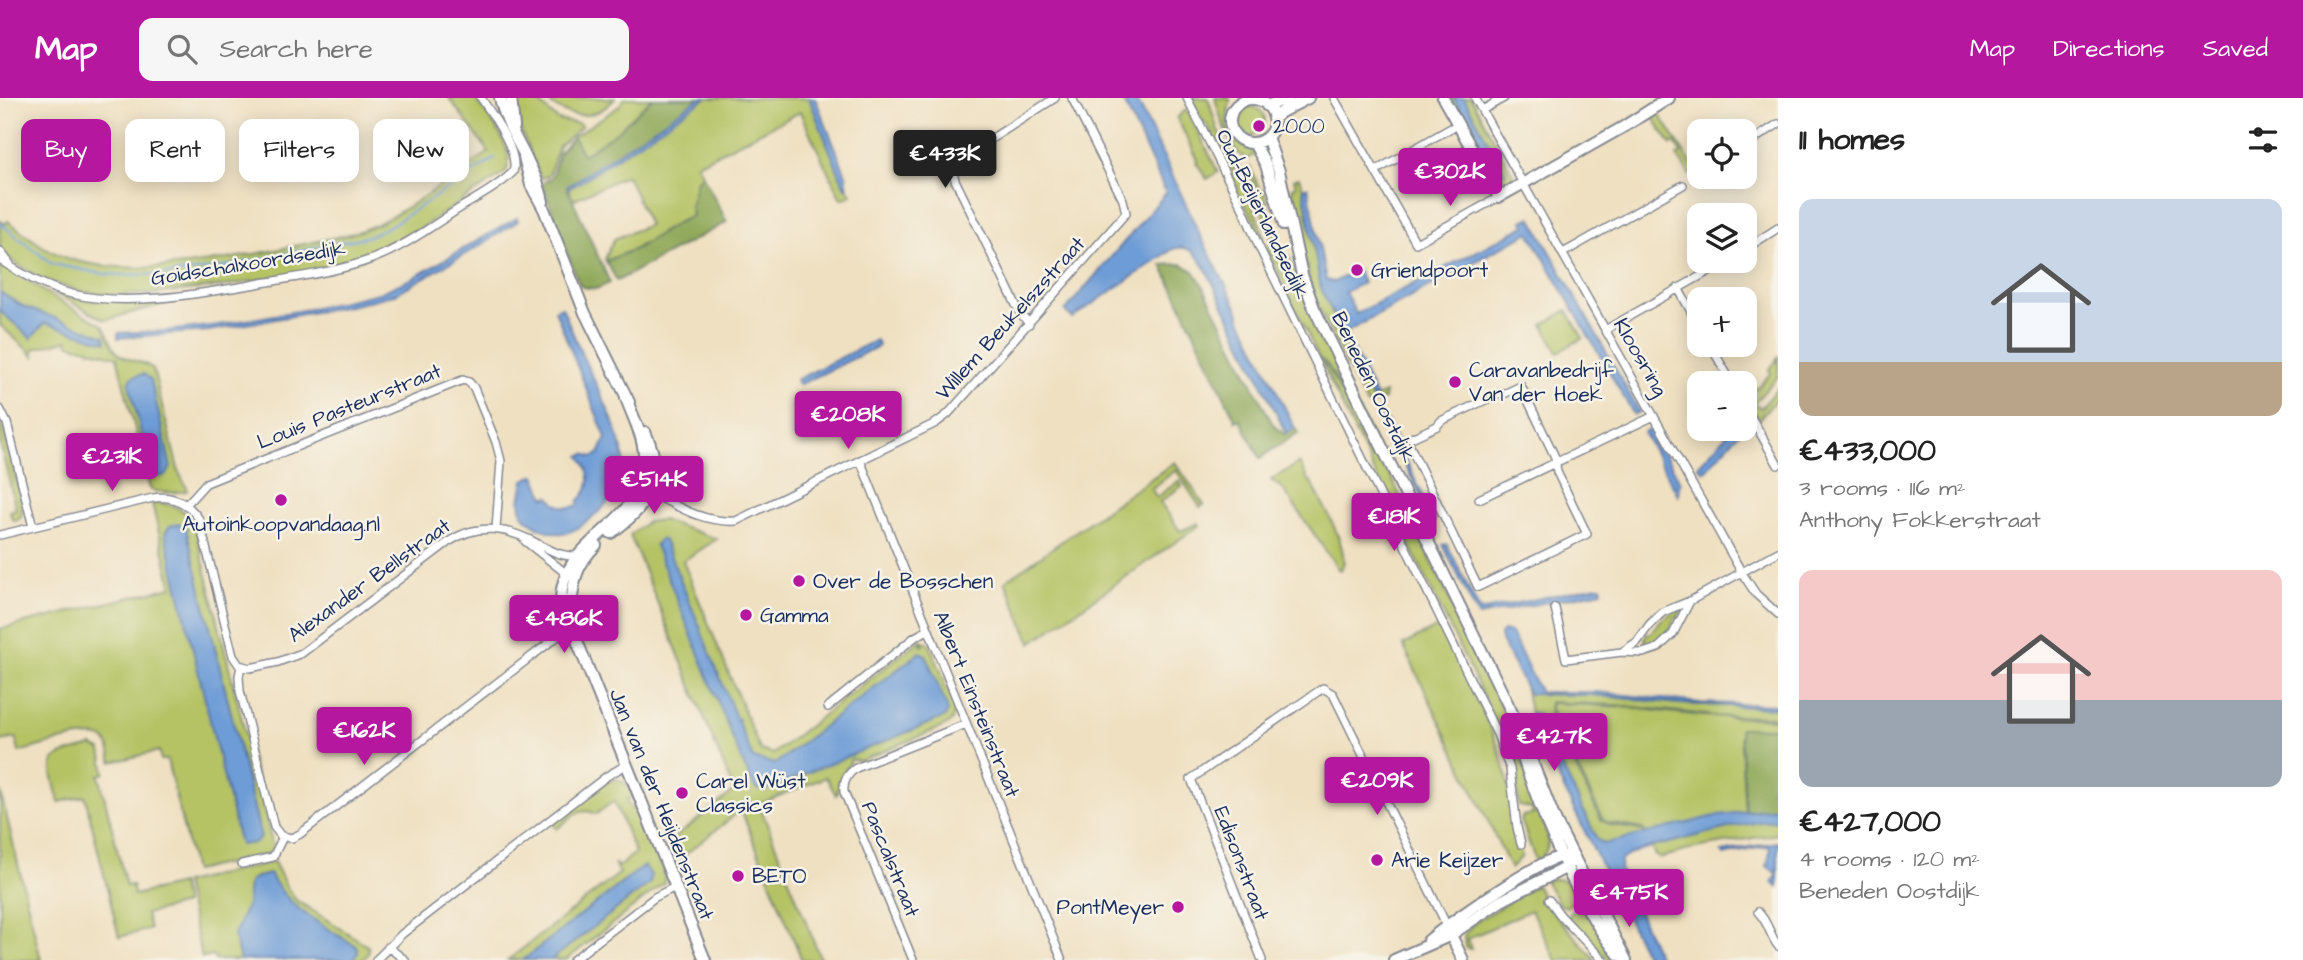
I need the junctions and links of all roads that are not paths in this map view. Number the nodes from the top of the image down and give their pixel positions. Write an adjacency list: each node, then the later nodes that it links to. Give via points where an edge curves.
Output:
1 (481, 98): 34 (street, Goidschalxoordsedijk, via 511,150 513,172 404,243 366,261 253,285 133,299 72,294)
2 (500, 98): 21 (street, Jan van der Heijdenstraat)
3 (511, 98): 21 (street, Jan van der Heijdenstraat)
4 (1055, 98): 39 (street, via 953,166 955,180)
5 (1072, 98): 39 (street, Willem Beukelszstraat, via 1126,213)
6 (1187, 98): 74 (street, Oud-Beijerlandsedijk, via 1501,743 1510,769)
7 (1288, 98): 16 (street)
8 (1308, 98): 18 (street)
9 (1334, 98): 25 (street)
10 (1443, 98): 19 (street)
11 (1475, 98): 17 (street, Kloosring)
12 (1504, 98): 17 (street)
13 (1669, 98): 26 (street)
14 (1249, 99): 15 (street); 16 (street)
15 (1235, 102): 24 (street, via 1232,130 1241,140)
16 (1268, 106): 18 (street)
17 (1482, 110): 26 (street, Kloosring)
18 (1273, 119): 22 (street)
19 (1458, 124): 25 (street); 28 (street)
20 (1778, 124): 23 (street)
21 (514, 132): 41 (street, Jan van der Heijdenstraat, via 539,182 544,209 587,318)
22 (1267, 137): 24 (street); 36 (street, Beneden Oostdijk)
23 (1757, 137)
24 (1254, 143): 36 (street, Beneden Oostdijk, via 1266,165 1293,259)
25 (1375, 171): 28 (street, via 1416,243)
26 (1523, 183): 28 (street); 32 (street, Kloosring)
27 (1684, 185): 32 (street)
28 (1499, 197)
29 (1778, 228): 30 (street)
30 (1757, 241)
31 (0, 251): 34 (street, Goidschalxoordsedijk)
32 (1563, 253): 40 (street, Kloosring)
33 (0, 260): 34 (street, Goidschalxoordsedijk)
34 (12, 267)
35 (1705, 273): 37 (street)
36 (1302, 275): 69 (street, Beneden Oostdijk)
37 (1678, 288): 38 (street); 40 (street)
38 (1687, 304)
39 (1029, 324): 45 (street, Willem Beukelszstraat, via 944,417)
40 (1605, 330): 43 (street, Kloosring)
41 (626, 397): 48 (street, Jan van der Heijdenstraat, via 644,451); 49 (street, Jan van der Heijdenstraat, via 654,457)
42 (0, 409): 52 (street, via 8,423)
43 (1654, 416): 46 (street); 59 (street, Kloosring)
44 (1757, 427): 47 (street)
45 (860, 460): 49 (street, Willem Beukelszstraat, via 736,521 700,517); 64 (street, Albert Einsteinstraat)
46 (1556, 464): 46 (street, via 1587,534 1478,587 1407,440 1521,386); 50 (street)
47 (1778, 465)
48 (640, 486): 49 (street, Willem Beukelszstraat); 57 (street, Jan van der Heijdenstraat, via 633,501)
49 (651, 492): 57 (street, Jan van der Heijdenstraat, via 635,514)
50 (1479, 499)
51 (187, 505): 52 (street, via 159,497); 53 (street, Louis Pasteurstraat, via 206,483 463,380 474,388 500,454); 68 (street, via 200,522 233,656)
52 (33, 527): 54 (street)
53 (496, 529): 55 (street, Alexander Bellstraat); 68 (street, Alexander Bellstraat, via 472,530 452,539 306,650 274,663)
54 (0, 535)
55 (522, 538): 57 (street, Alexander Bellstraat); 58 (street, Alexander Bellstraat)
56 (1778, 552): 59 (street)
57 (578, 562): 58 (street, Jan van der Heijdenstraat); 63 (street, Jan van der Heijdenstraat)
58 (566, 572): 63 (street, Jan van der Heijdenstraat, via 561,601)
59 (1742, 573): 60 (street); 62 (street, Kloosring)
60 (1690, 601): 65 (street, via 1660,614); 67 (street, via 1671,637)
61 (1555, 608): 66 (street, via 1566,659)
62 (1778, 614)
63 (570, 626): 72 (street, Jan van der Heijdenstraat); 73 (street, via 300,834)
64 (928, 630): 70 (street); 71 (street, Albert Einsteinstraat)
65 (1640, 639): 66 (street); 67 (street)
66 (1622, 652): 67 (street)
67 (1650, 652)
68 (242, 666): 73 (street, via 240,691 274,827)
69 (1507, 703): 75 (street, Beneden Oostdijk, via 1541,811); 76 (street, Beneden Oostdijk)
70 (828, 707)
71 (966, 724): 88 (street, Pascalstraat, via 856,768 845,781 844,792); 89 (street, Albert Einsteinstraat)
72 (626, 765): 78 (street, Jan van der Heijdenstraat); 83 (street)
73 (283, 837): 77 (street, via 274,856)
74 (1521, 844)
75 (1561, 855): 76 (street); 81 (street, via 1529,872)
76 (1570, 862): 81 (street); 94 (street, Beneden Oostdijk)
77 (242, 864)
78 (675, 887): 86 (street, via 655,897); 87 (street, Jan van der Heijdenstraat)
79 (1549, 900): 93 (street)
80 (1758, 912): 82 (street, via 1768,922)
81 (1449, 930): 90 (street, Edisonstraat, via 1333,694 1319,689 1191,779); 91 (street); 92 (street)
82 (1778, 946)
83 (388, 947): 84 (street); 85 (street)
84 (376, 960)
85 (405, 960)
86 (573, 960)
87 (705, 960)
88 (913, 960)
89 (1062, 960)
90 (1262, 960)
91 (1394, 960)
92 (1463, 960)
93 (1603, 960)
94 (1625, 960)

